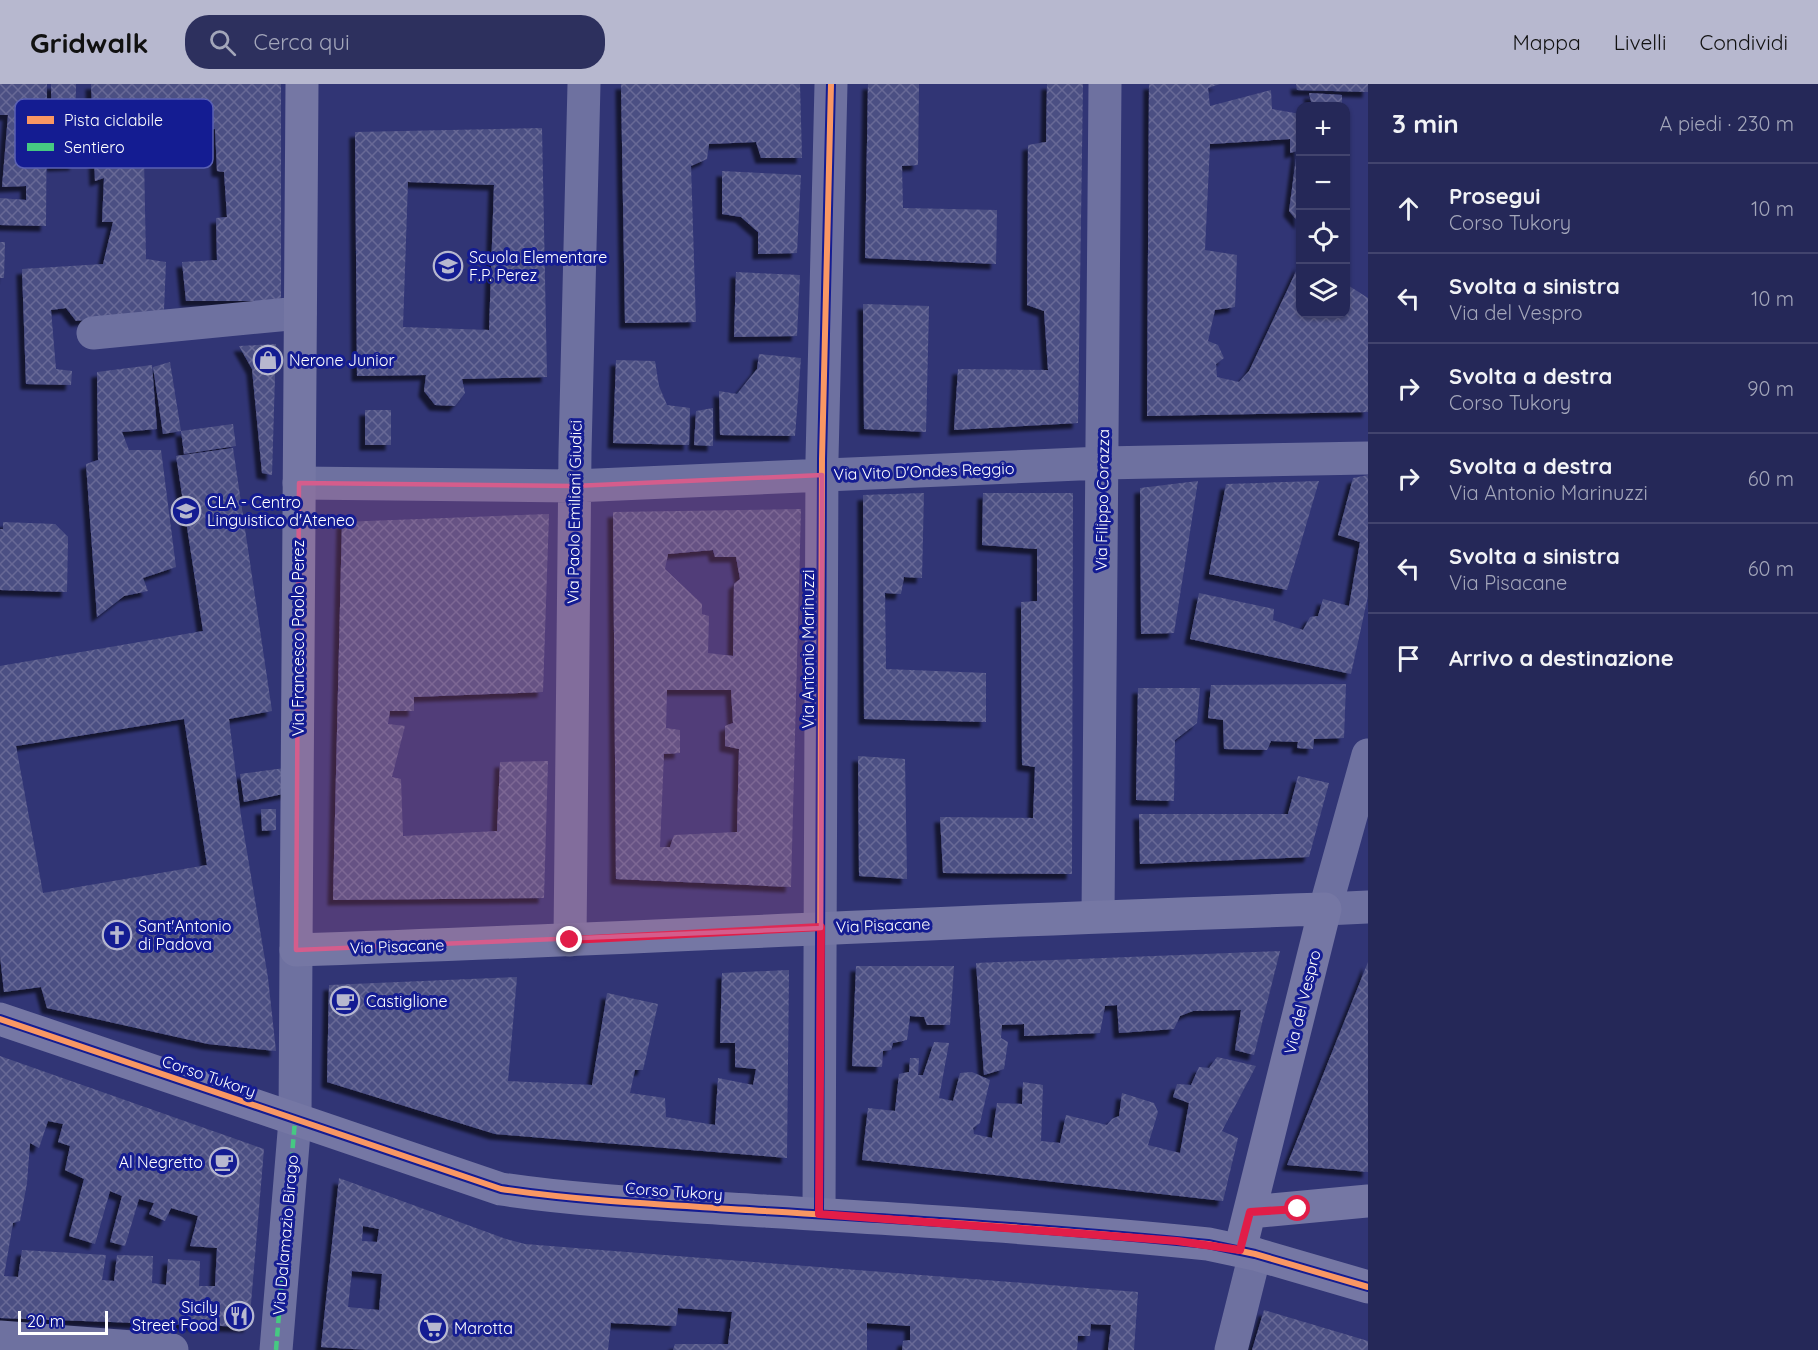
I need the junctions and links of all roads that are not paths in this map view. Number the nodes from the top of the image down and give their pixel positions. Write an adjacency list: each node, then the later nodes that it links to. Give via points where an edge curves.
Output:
1 (302, 84): 5 (street, Via Francesco Paolo Perez)
2 (584, 84): 11 (street, Via Paolo Emiliani Giudici)
3 (831, 84): 9 (street, Via Antonio Marinuzzi)
4 (1105, 84): 8 (street, Via Filippo Corazza)
5 (300, 313): 6 (street); 10 (street, Via Francesco Paolo Perez)
6 (93, 333)
7 (1368, 458): 8 (street, Via Vito D'Ondes Reggio)
8 (1102, 463): 9 (street, Via Vito D'Ondes Reggio); 15 (street, Via Filippo Corazza)
9 (822, 475): 11 (street, Via Vito D'Ondes Reggio); 16 (street, Via Antonio Marinuzzi)
10 (299, 483): 11 (street, Via Vito D'Ondes Reggio); 18 (street, Via Francesco Paolo Perez)
11 (574, 486): 17 (street, Via Paolo Emiliani Giudici)
12 (1368, 755): 14 (street, Via del Vespro)
13 (1368, 907): 14 (street)
14 (1325, 909): 15 (street, Via Pisacane); 22 (street, Via del Vespro)
15 (1098, 916): 16 (street, Via Pisacane)
16 (821, 927): 17 (street, Via Pisacane); 23 (street, Via Antonio Marinuzzi)
17 (570, 940): 18 (street, Via Pisacane)
18 (296, 950): 20 (street, Via Francesco Paolo Perez)
19 (0, 1019): 20 (street, Corso Tukory)
20 (294, 1120): 23 (street, Corso Tukory, via 501,1189 546,1196); 28 (street, Via Dalamazio Birago)
21 (1368, 1201): 22 (street)
22 (1250, 1212): 24 (street, Via del Vespro)
23 (819, 1214): 24 (street, Corso Tukory, via 1177,1241)
24 (1248, 1252): 25 (street, Corso Tukory); 29 (street)
25 (1368, 1287)
26 (0, 1337): 27 (street)
27 (172, 1350)
28 (276, 1350)
29 (1231, 1350)

